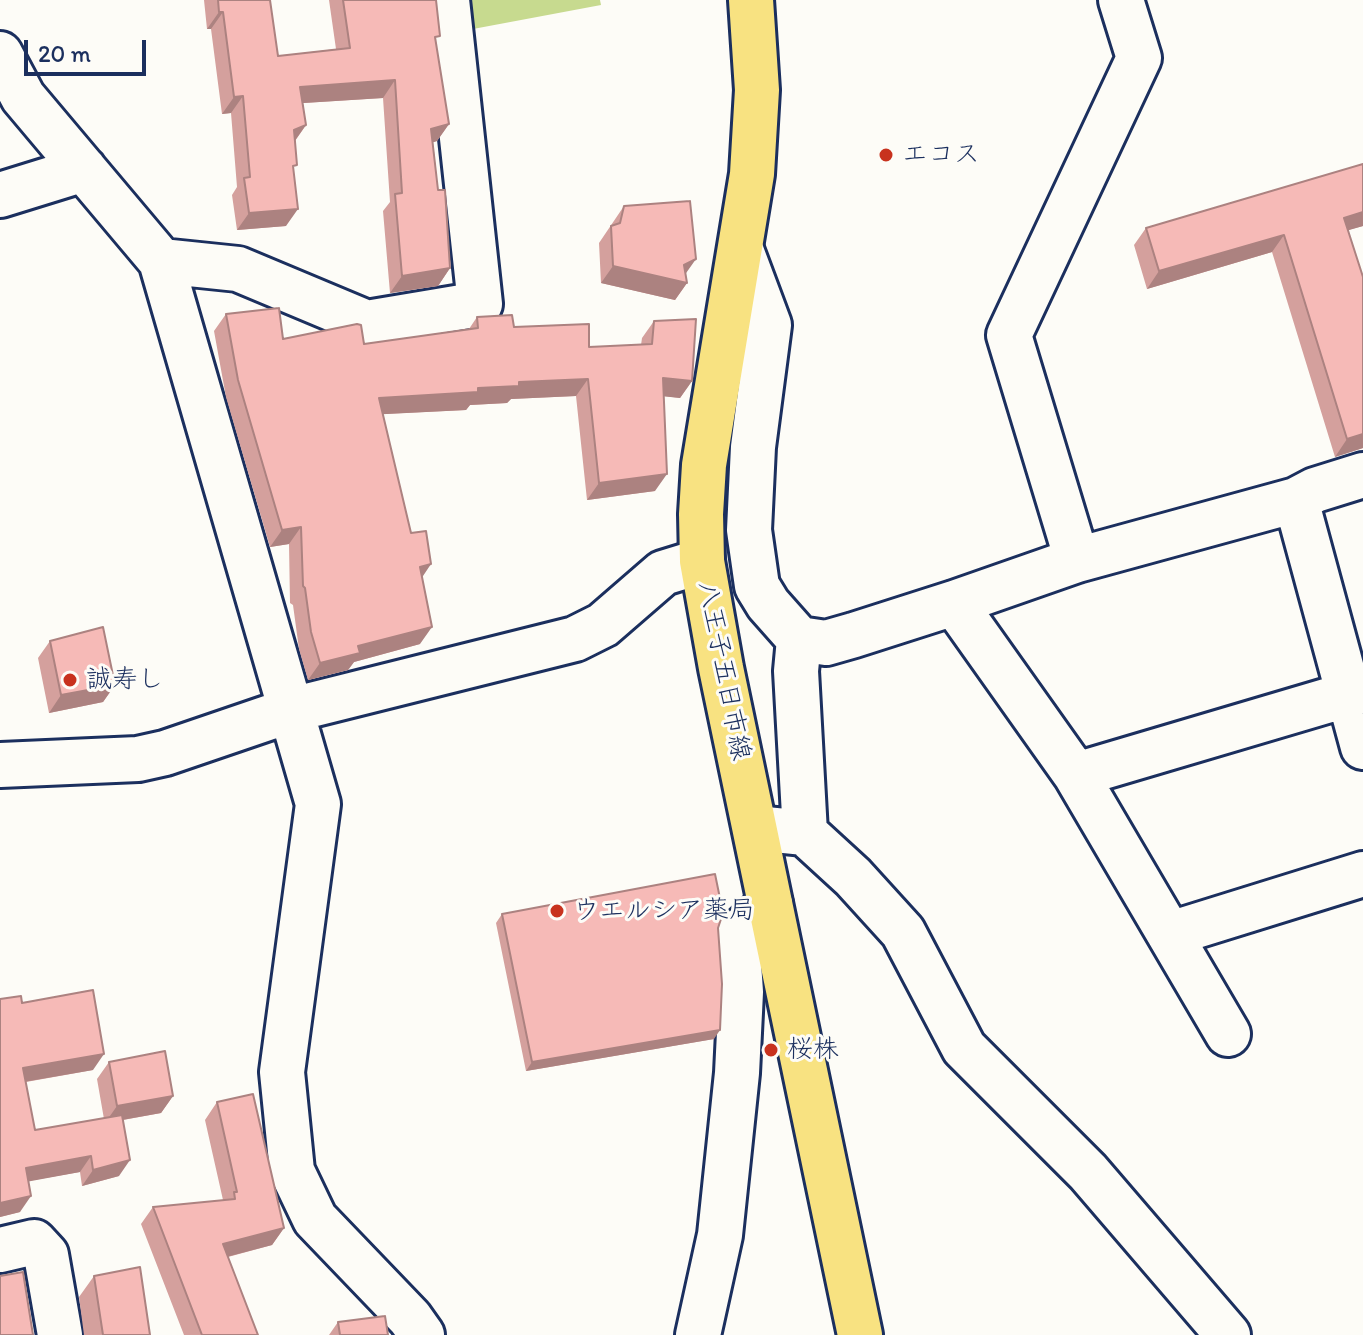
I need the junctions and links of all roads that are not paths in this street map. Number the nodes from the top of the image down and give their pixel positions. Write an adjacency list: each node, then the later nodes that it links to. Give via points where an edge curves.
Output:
1 (447, 0): 8 (street, via 480,304 367,323 238,269)
2 (751, 0): 7 (main road, 八王子五日市線, via 757,90)
3 (1121, 0): 11 (street, via 1139,58 1009,335)
4 (0, 54): 5 (street, via 23,97)
5 (84, 169): 6 (street); 8 (street)
6 (0, 195)
7 (741, 250): 12 (main road, 八王子五日市線, via 704,465); 14 (street, via 769,325 753,447 749,530 757,586)
8 (161, 261): 16 (street)
9 (1363, 475): 10 (street)
10 (1296, 500): 11 (street); 15 (street)
11 (1077, 560): 13 (street)
12 (702, 561): 16 (street, via 663,573 603,625 575,639); 20 (main road, 八王子五日市線)
13 (954, 603): 14 (street, via 826,643); 19 (street)
14 (799, 639): 21 (street)
15 (1356, 692): 17 (street); 19 (street)
16 (291, 710): 18 (street, via 138,759); 28 (street, via 318,804 282,1072 292,1171 315,1219)
17 (1363, 747)
18 (0, 765)
19 (1076, 775): 24 (street)
20 (755, 828): 21 (street); 23 (main road, 八王子五日市線)
21 (805, 833): 31 (street, via 903,932 964,1048 1088,1172)
22 (1363, 874): 24 (street)
23 (770, 904): 29 (street, via 737,935 737,1073 720,1235); 30 (main road, 八王子五日市線)
24 (1170, 934): 25 (street)
25 (1228, 1034)
26 (0, 1250): 27 (street, via 34,1242 46,1255)
27 (60, 1335)
28 (422, 1335)
29 (698, 1335)
30 (860, 1335)
31 (1228, 1335)

